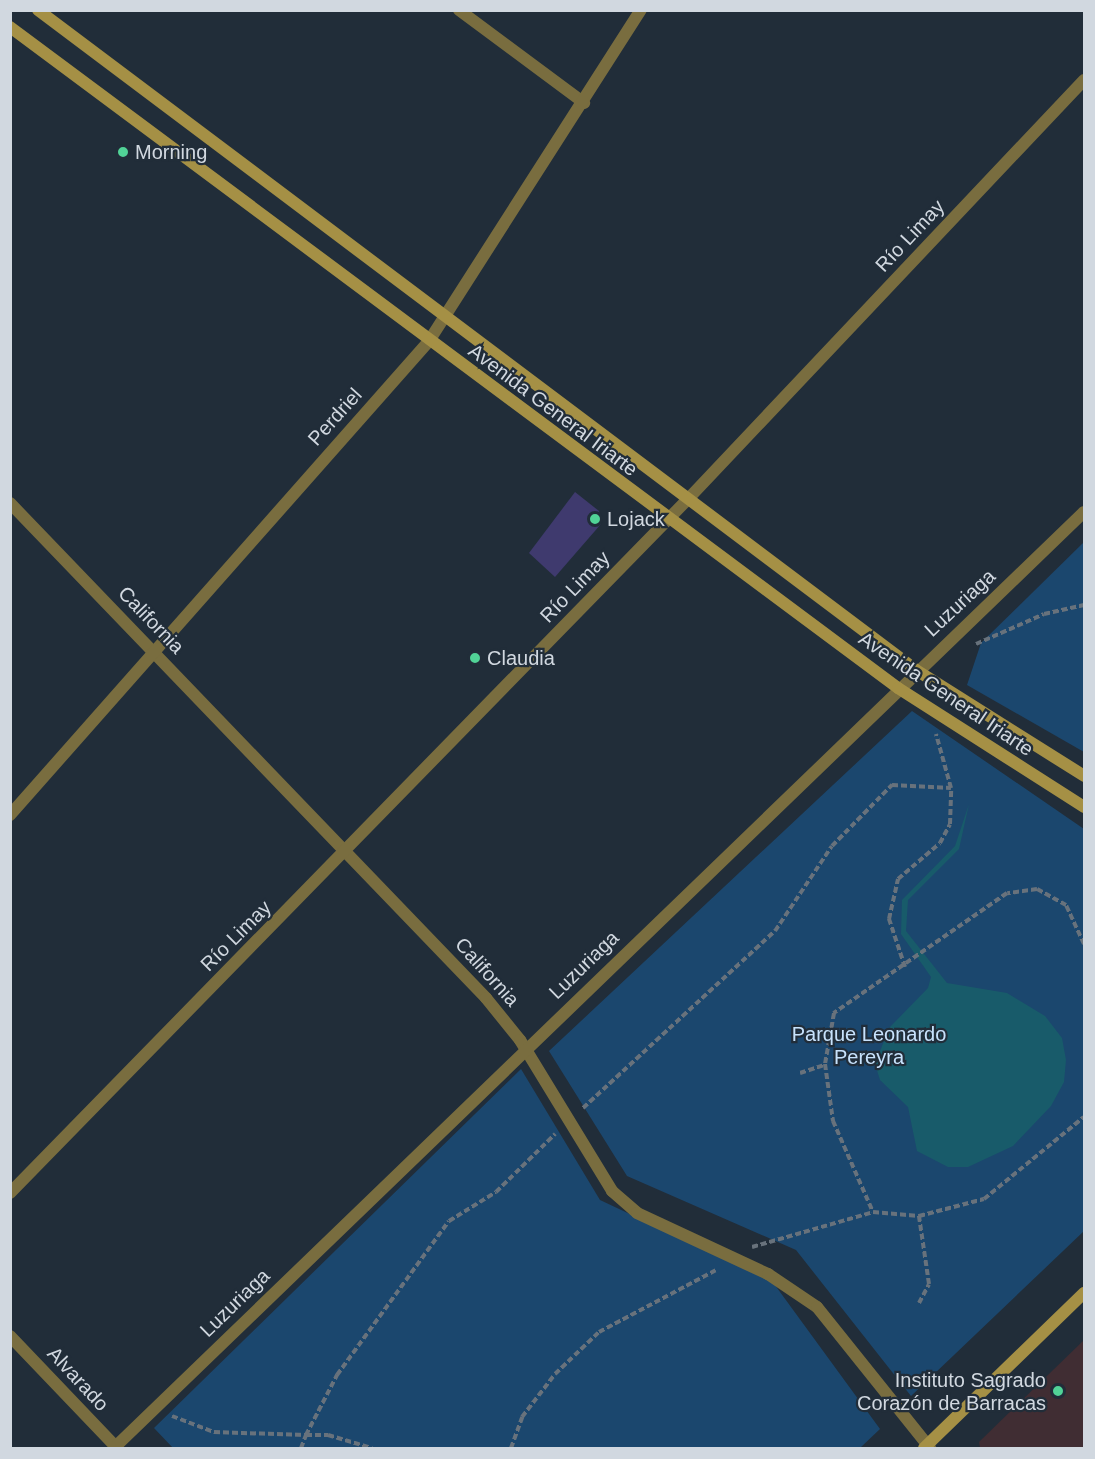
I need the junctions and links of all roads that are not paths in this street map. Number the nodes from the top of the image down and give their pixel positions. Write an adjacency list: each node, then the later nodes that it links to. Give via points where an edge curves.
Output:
1 (38, 10): 7 (main road, Avenida General Iriarte)
2 (459, 10): 6 (street)
3 (641, 10): 6 (street, Perdriel)
4 (10, 27): 8 (main road, Avenida General Iriarte)
5 (1084, 80): 9 (street, Río Limay)
6 (584, 103): 7 (street, Perdriel)
7 (448, 315): 8 (street, Perdriel); 9 (main road, Avenida General Iriarte)
8 (429, 341): 12 (main road, Avenida General Iriarte); 13 (street, Perdriel)
9 (688, 498): 12 (street, Río Limay); 14 (main road, Avenida General Iriarte)
10 (10, 502): 13 (street, California)
11 (1084, 512): 14 (street, Luzuriaga)
12 (667, 520): 15 (main road, Avenida General Iriarte); 19 (street, Río Limay)
13 (153, 651): 18 (street, Perdriel); 19 (street, California)
14 (916, 670): 15 (street, Luzuriaga); 16 (main road, Avenida General Iriarte)
15 (898, 688): 17 (main road, Avenida General Iriarte, via 939,718); 20 (street, Luzuriaga)
16 (1084, 776)
17 (1084, 807)
18 (10, 815)
19 (347, 852): 20 (street, California, via 486,998); 21 (street, Río Limay)
20 (525, 1050): 24 (street, Luzuriaga); 25 (street, California, via 600,1177 627,1205 783,1282 831,1318)
21 (10, 1192)
22 (1084, 1293): 25 (main road)
23 (10, 1336): 24 (street, Alvarado)
24 (115, 1448)
25 (927, 1448)

